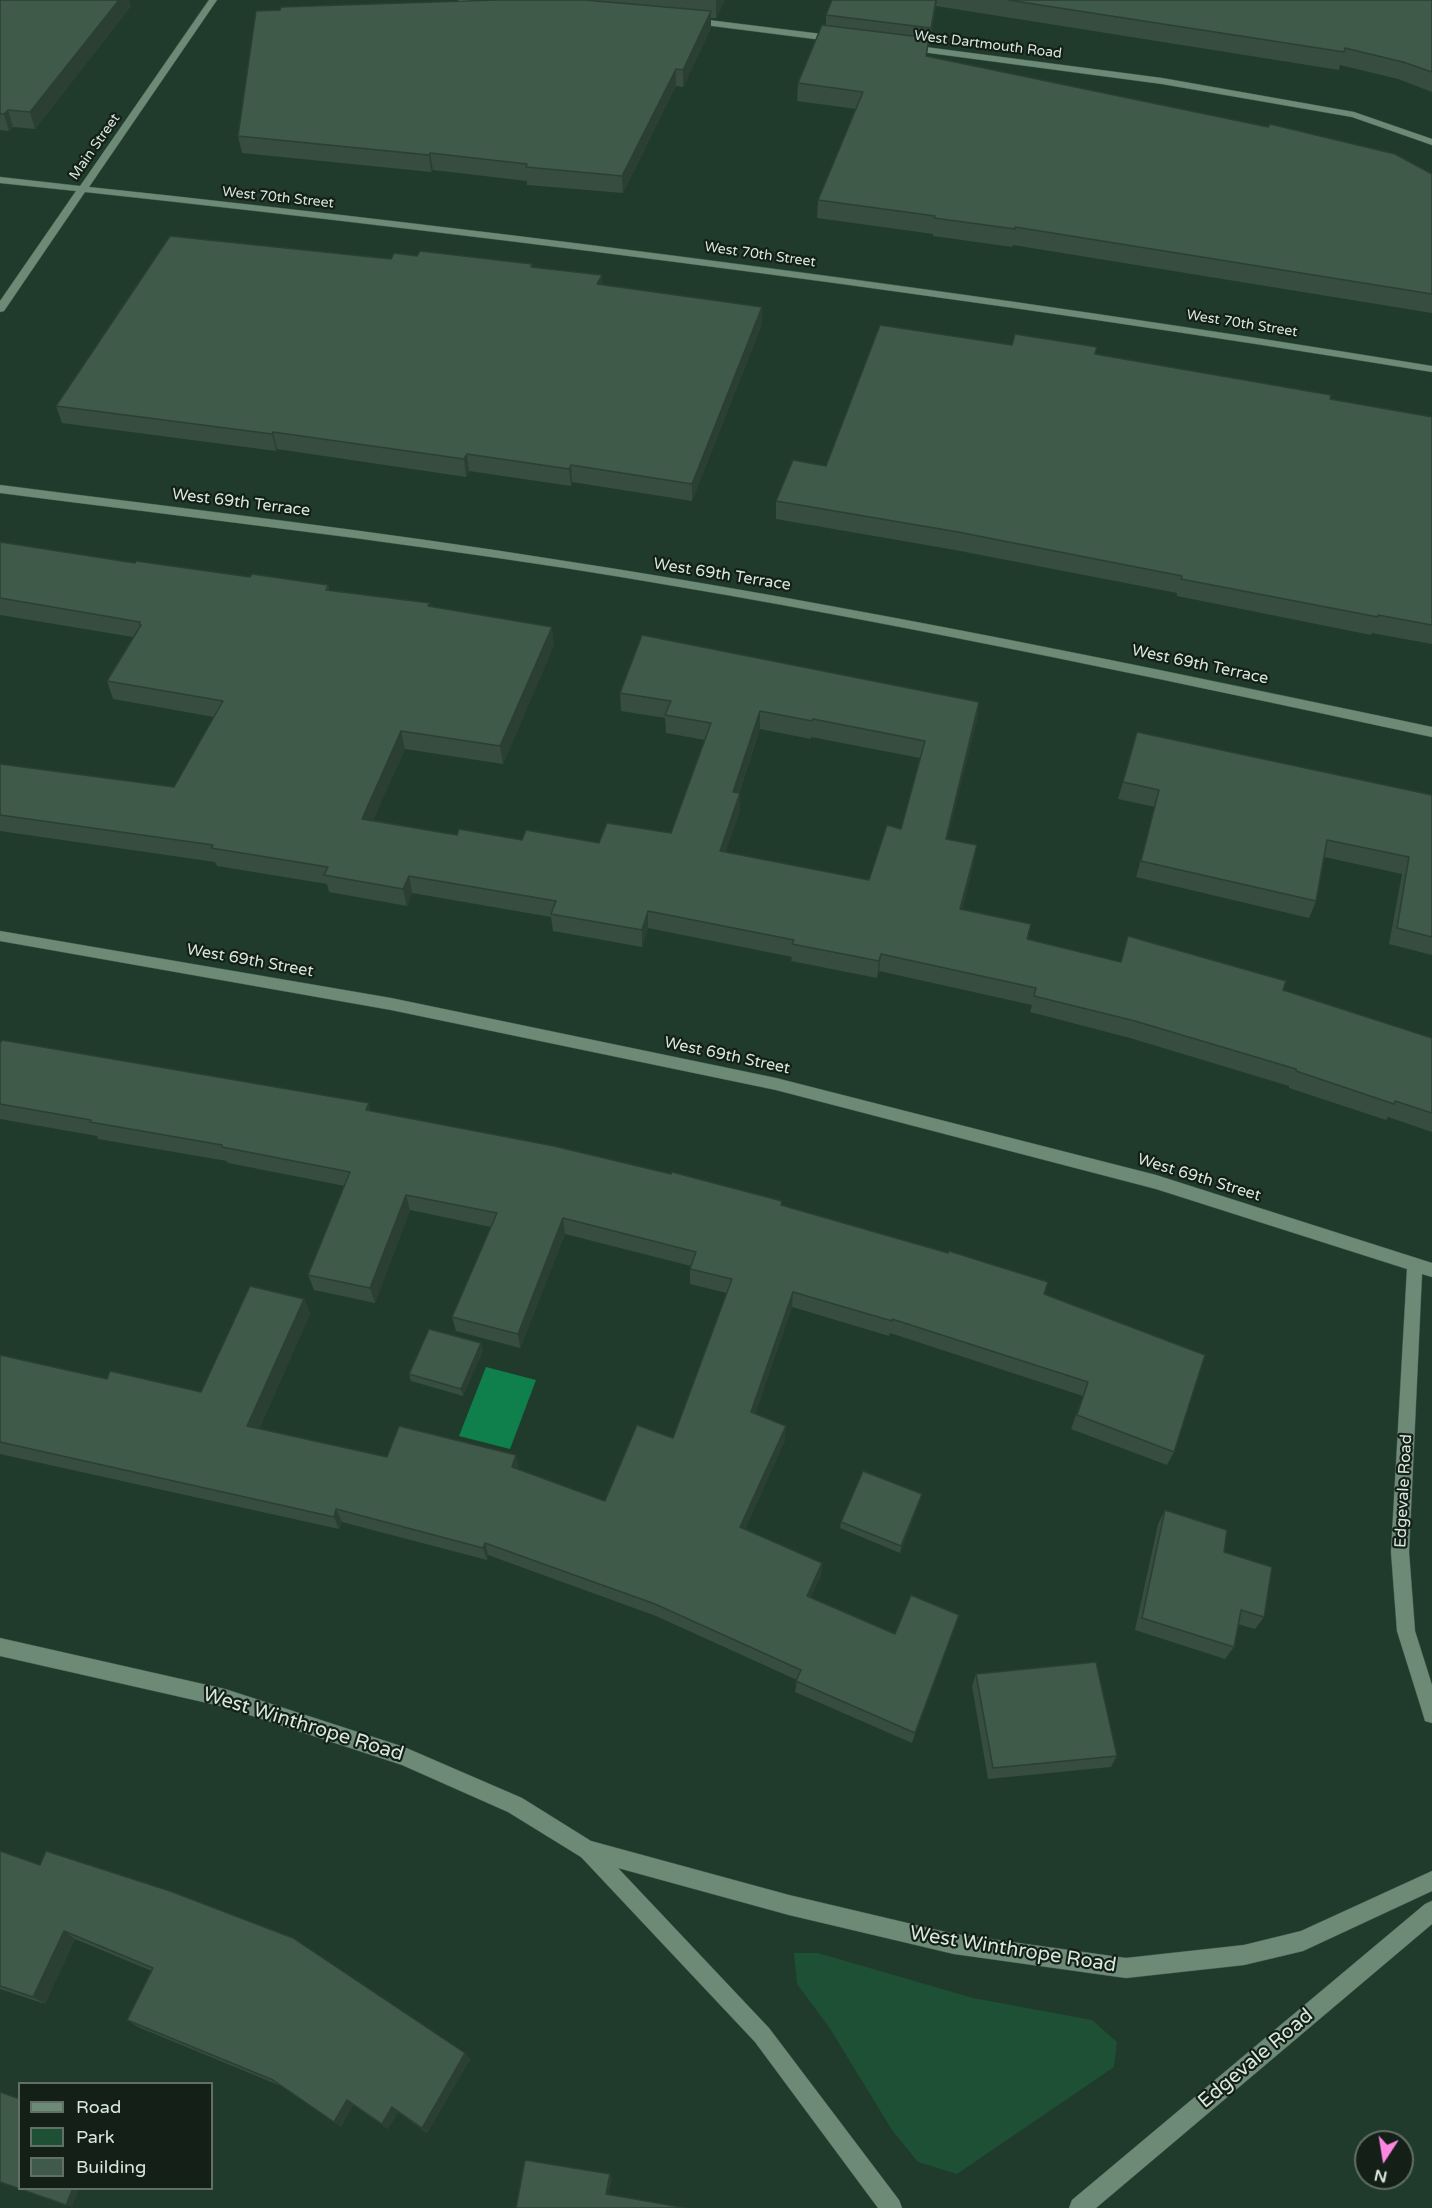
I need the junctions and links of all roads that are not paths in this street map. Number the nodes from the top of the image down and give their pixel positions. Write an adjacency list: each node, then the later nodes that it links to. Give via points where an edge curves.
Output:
1 (213, 0): 9 (street, Main Street)
2 (462, 0): 3 (street)
3 (498, 3)
4 (676, 19): 5 (street)
5 (854, 41)
6 (901, 47): 7 (street, West Dartmouth Road, via 1196,87 1354,116)
7 (1432, 142)
8 (0, 180): 9 (street, West 70th Street)
9 (82, 189): 10 (street, Main Street); 11 (street, West 70th Street, via 722,263 1191,329)
10 (0, 309)
11 (1432, 369)
12 (0, 489): 13 (street, West 69th Terrace, via 442,546 763,598 1044,650)
13 (1432, 732)
14 (0, 936): 15 (street, West 69th Street, via 391,1004 776,1084 1156,1182)
15 (1415, 1264): 16 (street, West 69th Street); 18 (street, Edgevale Road, via 1400,1552 1407,1631)
16 (1432, 1270)
17 (0, 1647): 19 (street, West Winthrope Road, via 225,1698 404,1756 515,1805)
18 (1432, 1714)
19 (588, 1850): 20 (street, West Winthrope Road, via 789,1905 954,1944 1126,1968 1244,1955 1303,1941); 22 (street, West Winthrope Road, via 762,2036)
20 (1432, 1881)
21 (1432, 1911): 23 (street, Edgevale Road)
22 (891, 2208)
23 (1080, 2208)

